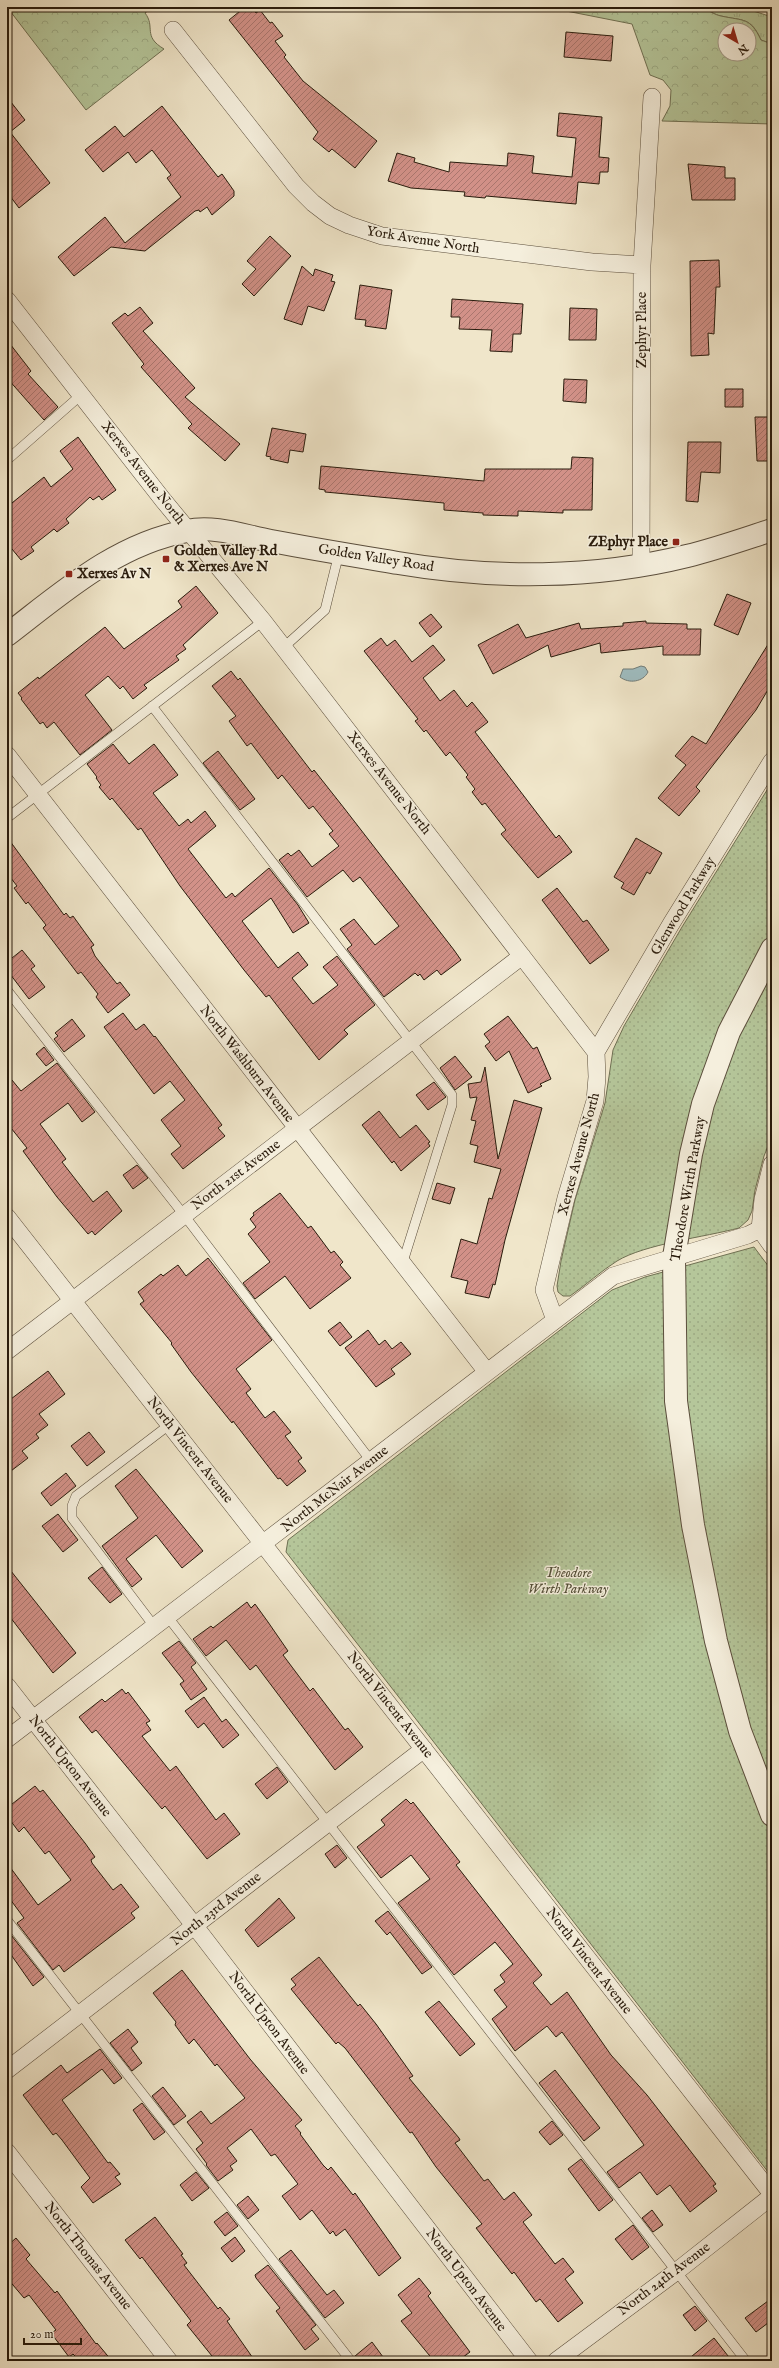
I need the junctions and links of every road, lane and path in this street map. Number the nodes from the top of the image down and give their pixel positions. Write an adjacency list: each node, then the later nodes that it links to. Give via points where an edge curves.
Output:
1 (173, 30): 3 (street, York Avenue North, via 296,186 330,216 365,232 396,238 592,262)
2 (652, 97): 3 (street, Zephyr Place)
3 (642, 265): 10 (street, Zephyr Place)
4 (7, 300): 5 (street, Xerxes Avenue North)
5 (81, 394): 6 (lane); 7 (street, Xerxes Avenue North)
6 (7, 460)
7 (188, 530): 9 (street, Golden Valley Road, via 228,532); 11 (street, Xerxes Avenue North); 12 (street, Golden Valley Road, via 138,546 112,558)
8 (772, 530): 10 (street, Golden Valley Road, via 685,556)
9 (339, 553): 10 (street, Golden Valley Road, via 476,573 564,573); 13 (lane, via 325,610)
10 (641, 564)
11 (263, 621): 13 (street, Xerxes Avenue North); 14 (lane)
12 (7, 635)
13 (284, 647): 20 (street, Xerxes Avenue North)
14 (152, 706): 17 (lane); 22 (lane)
15 (7, 755): 17 (street, North Washburn Avenue)
16 (772, 761): 23 (street, Glenwood Parkway, via 671,924)
17 (38, 795): 18 (lane); 24 (street, North Washburn Avenue)
18 (7, 818)
19 (772, 949): 30 (street, Theodore Wirth Parkway, via 729,1032 703,1104 691,1154)
20 (522, 956): 22 (street, North 21st Avenue); 23 (street, Xerxes Avenue North)
21 (7, 990): 26 (lane)
22 (411, 1041): 24 (street, North 21st Avenue); 31 (lane, via 452,1095 452,1105)
23 (596, 1052): 33 (street, Xerxes Avenue North, via 595,1102 566,1198 544,1290)
24 (297, 1128): 26 (street, North 21st Avenue); 31 (street, North Washburn Avenue)
25 (772, 1164): 28 (street, via 763,1199)
26 (184, 1215): 32 (street, North 21st Avenue); 37 (lane)
27 (7, 1216): 32 (street, North Vincent Avenue)
28 (760, 1229): 29 (street); 30 (street)
29 (772, 1246)
30 (674, 1257): 33 (street, North McNair Avenue, via 613,1276); 44 (street, Theodore Wirth Parkway, via 676,1401 693,1525 716,1641 740,1731)
31 (402, 1265): 35 (street, North Washburn Avenue)
32 (73, 1300): 34 (street, North 21st Avenue); 36 (street, North Vincent Avenue)
33 (555, 1320): 35 (street, North McNair Avenue)
34 (7, 1351)
35 (487, 1372): 37 (street, North McNair Avenue)
36 (169, 1424): 38 (street, North Vincent Avenue); 39 (lane, via 76,1496 72,1506 72,1518)
37 (371, 1461): 38 (street, North McNair Avenue)
38 (264, 1544): 39 (street, North McNair Avenue); 43 (street, North Vincent Avenue)
39 (161, 1621): 41 (street, North McNair Avenue); 45 (lane)
40 (7, 1686): 41 (street, North Upton Avenue)
41 (34, 1719): 42 (street, North McNair Avenue); 47 (street, North Upton Avenue)
42 (7, 1739)
43 (424, 1749): 45 (street, North 23rd Avenue); 51 (street, North Vincent Avenue)
44 (772, 1815)
45 (329, 1823): 47 (street, North 23rd Avenue); 52 (lane)
46 (7, 1920): 48 (lane)
47 (195, 1926): 48 (street, North 23rd Avenue); 55 (street, North Upton Avenue)
48 (81, 2013): 49 (street, North 23rd Avenue); 54 (lane)
49 (7, 2070)
50 (7, 2152): 53 (street, North Thomas Avenue)
51 (772, 2195): 52 (street, North 24th Avenue)
52 (677, 2271): 56 (street, North 24th Avenue); 57 (lane)
53 (169, 2361)
54 (351, 2361)
55 (529, 2361)
56 (556, 2361)
57 (746, 2361)

